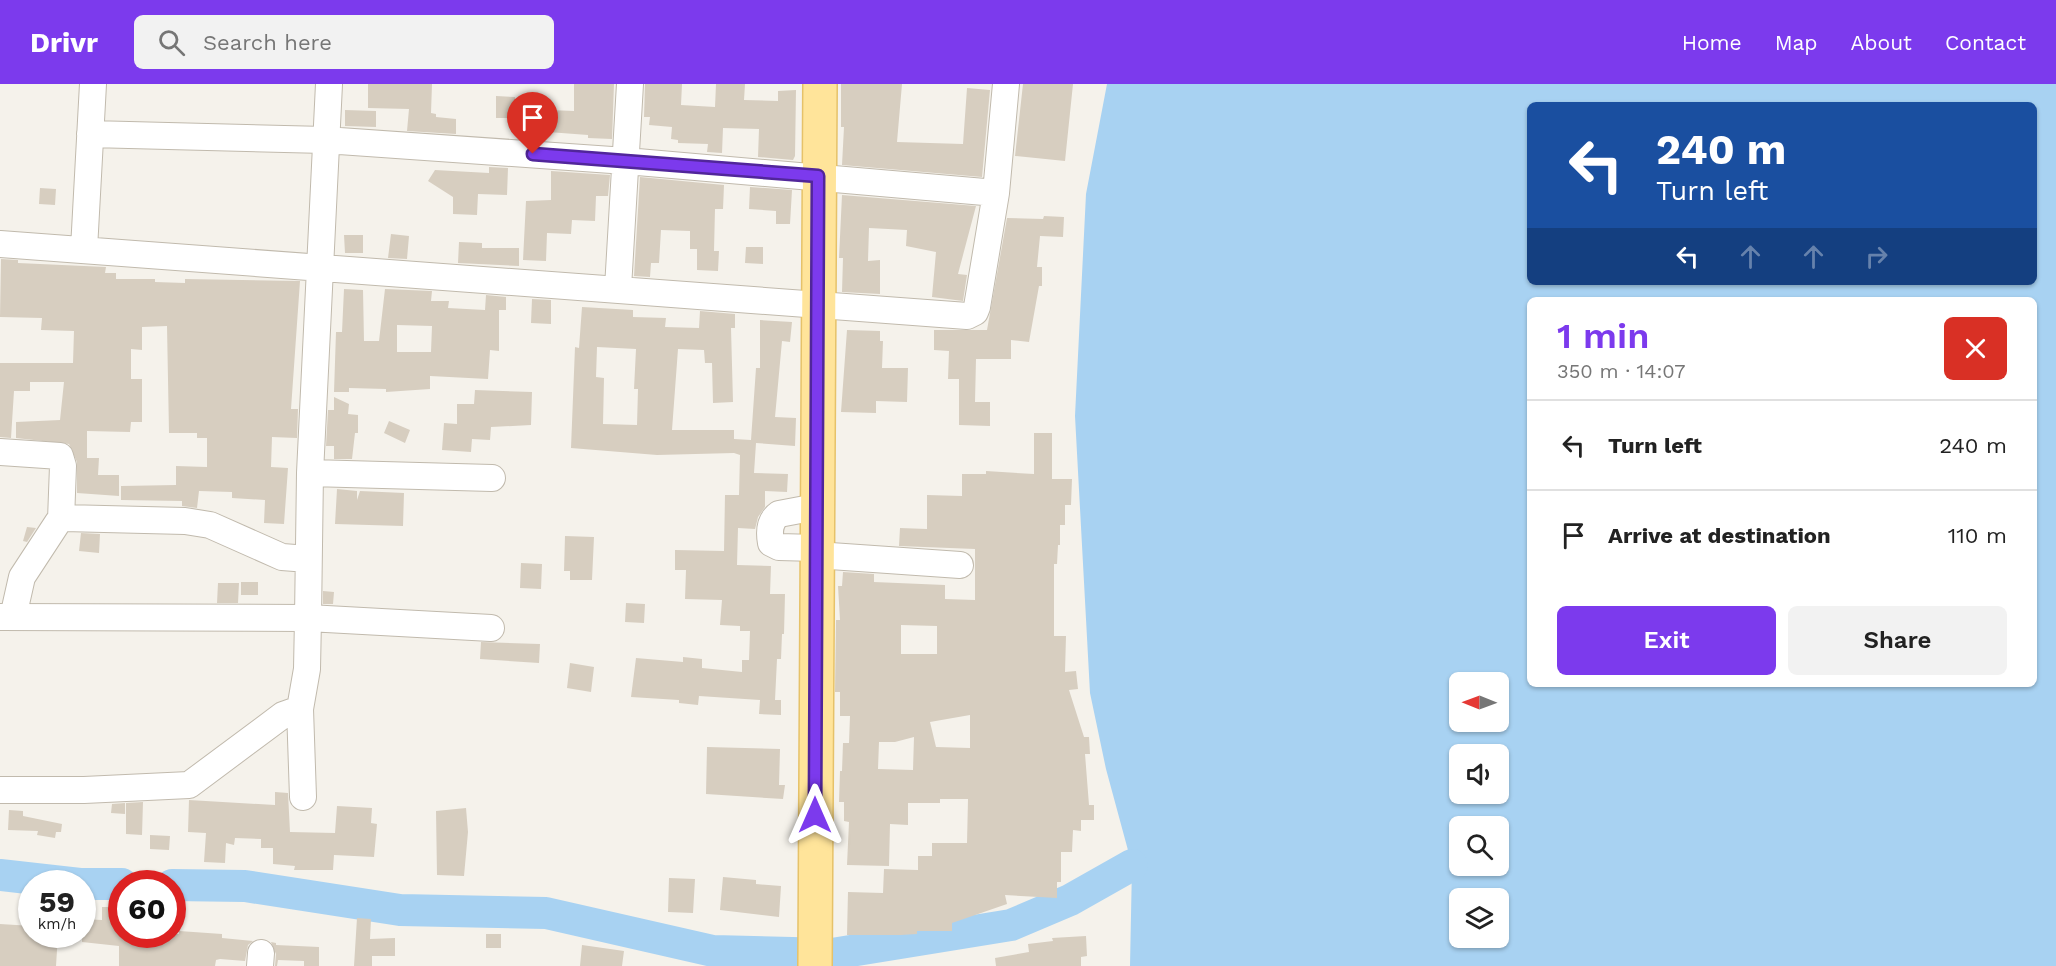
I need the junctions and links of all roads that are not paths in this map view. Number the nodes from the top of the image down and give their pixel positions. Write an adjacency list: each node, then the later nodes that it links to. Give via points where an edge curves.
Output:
1 (93, 84): 6 (street)
2 (329, 84): 7 (street)
3 (630, 84): 8 (street)
4 (820, 84): 9 (main road)
5 (1006, 84): 10 (street)
6 (90, 134): 7 (street); 12 (street)
7 (325, 140): 8 (street); 13 (street)
8 (626, 161): 9 (street); 14 (street)
9 (818, 176): 10 (street); 15 (main road)
10 (996, 193): 15 (street, via 977,307 972,314)
11 (0, 244): 12 (street)
12 (84, 249): 13 (street)
13 (319, 268): 14 (street); 17 (street)
14 (618, 288): 15 (street)
15 (816, 303): 19 (main road)
16 (0, 452): 20 (street, via 60,456)
17 (310, 473): 18 (street); 22 (street)
18 (492, 478)
19 (816, 507): 21 (main road); 21 (street, via 779,514 769,531 771,543 779,547)
20 (61, 520): 22 (street, via 194,522 232,532 282,557); 24 (street, via 22,577)
21 (816, 552): 23 (street); 30 (main road)
22 (308, 558): 25 (street)
23 (960, 565)
24 (7, 617): 25 (street)
25 (308, 618): 26 (street); 27 (street, via 307,669)
26 (491, 628)
27 (300, 709): 28 (street, via 283,715 189,784); 29 (street)
28 (0, 790)
29 (303, 797)
30 (815, 966)

